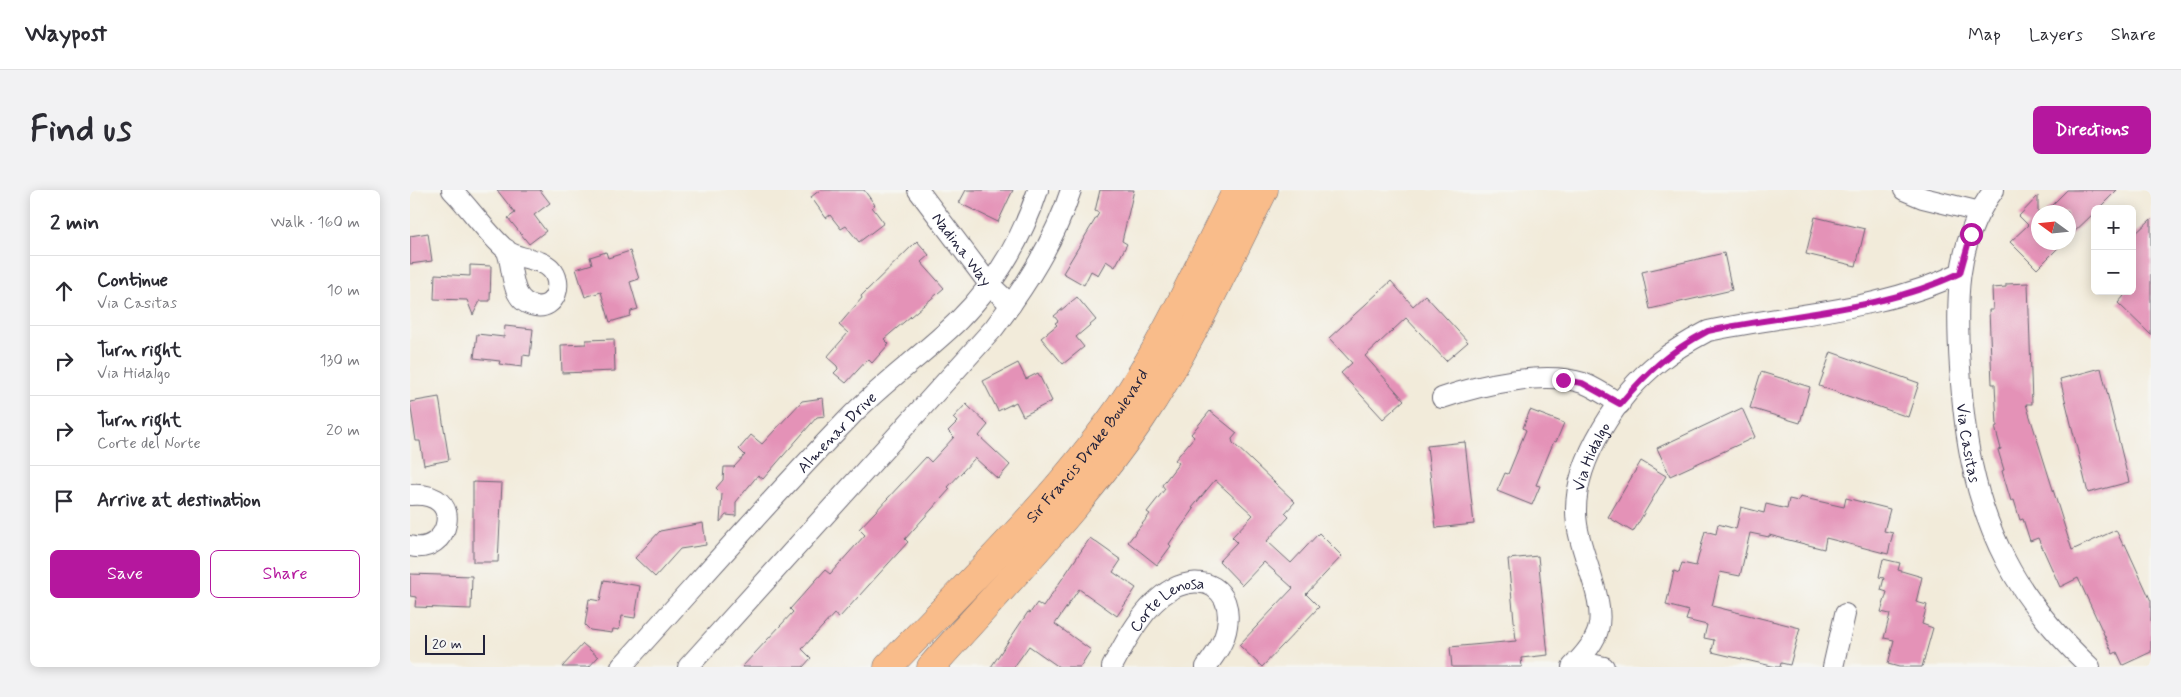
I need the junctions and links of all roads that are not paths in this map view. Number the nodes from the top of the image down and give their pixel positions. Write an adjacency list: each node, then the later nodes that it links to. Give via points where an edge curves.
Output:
1 (452, 190): 9 (street)
2 (918, 190): 11 (street, Nadina Way)
3 (1038, 190): 11 (street, Almenar Drive, via 1017,240)
4 (1071, 190): 12 (street, via 1049,246)
5 (1237, 190): 21 (main road, Sir Francis Drake Boulevard, via 1152,353 1121,405 1082,458 1005,545)
6 (1264, 190): 22 (main road, Sir Francis Drake Boulevard, via 1199,317 1141,419 1090,486)
7 (1904, 190): 8 (street, via 1928,199)
8 (1986, 198): 10 (street, Via Casitas, via 1966,247)
9 (506, 249)
10 (1960, 273): 14 (street, Via Hidalgo, via 1893,299 1708,331 1659,362); 27 (street, Via Casitas, via 1957,320 1963,416 1969,459 1982,501 1996,542 2028,599)
11 (989, 284): 12 (street, Nadina Way); 19 (street, Almenar Drive, via 958,320 849,418)
12 (1011, 305): 20 (street, via 982,342)
13 (1442, 398): 14 (street, via 1498,382 1563,380 1582,383)
14 (1620, 404): 18 (street, Via Hidalgo, via 1587,459 1578,484 1576,513 1580,543 1600,613 1598,631)
15 (410, 495): 16 (street, via 435,498 443,504 447,517 444,532 433,543 423,547)
16 (410, 546)
17 (1845, 614): 26 (street)
18 (1575, 664): 25 (street)
19 (621, 667)
20 (688, 667)
21 (888, 667)
22 (930, 667)
23 (1112, 667): 24 (street, Corte Lenosa, via 1138,622 1155,603 1172,590 1189,582 1199,582 1215,587 1228,610 1224,637)
24 (1206, 667)
25 (1604, 667)
26 (1833, 667)
27 (2090, 667)

